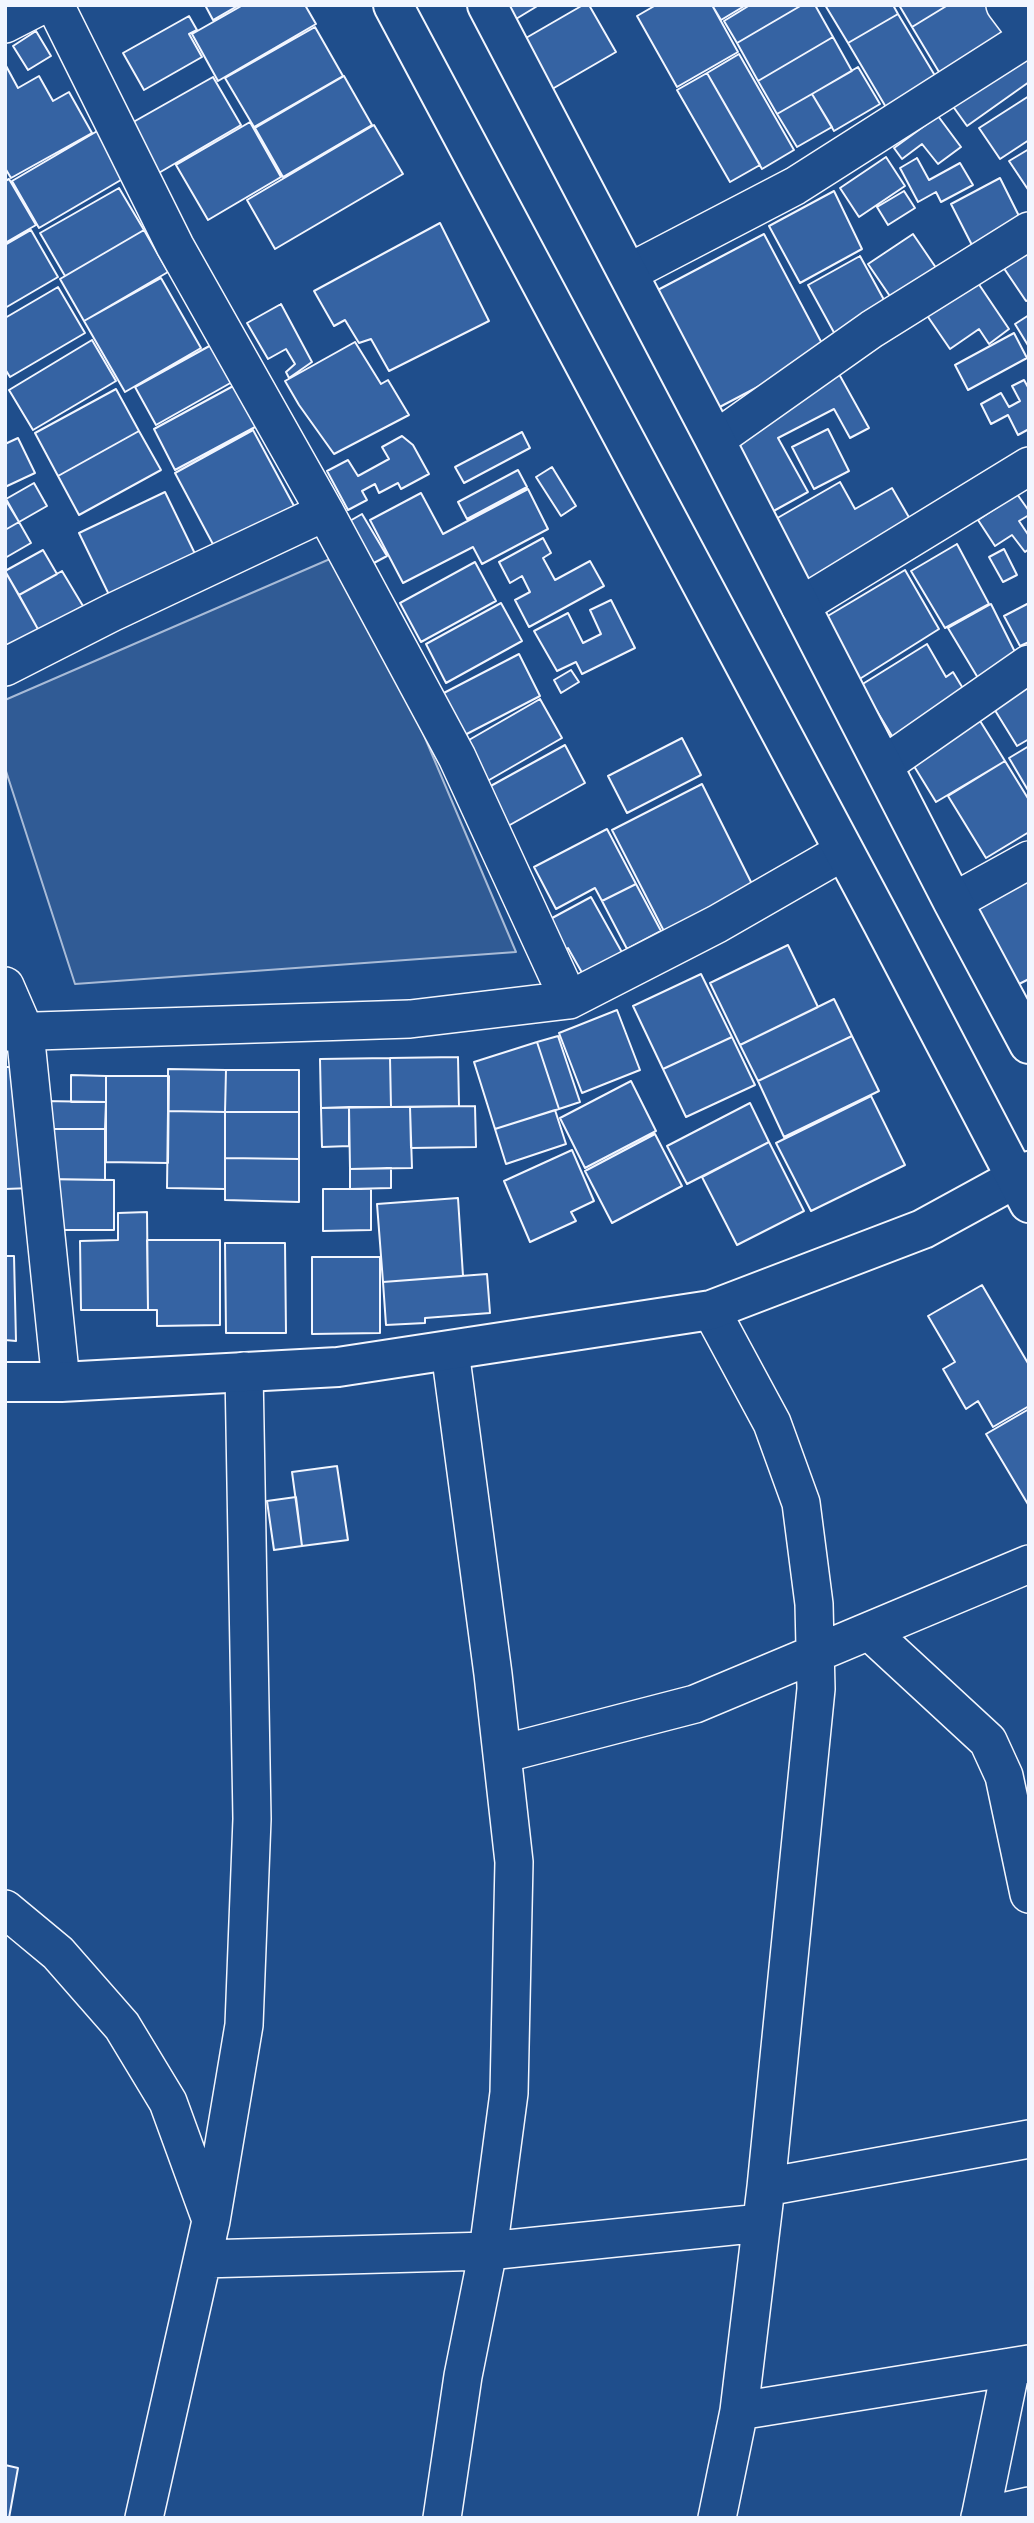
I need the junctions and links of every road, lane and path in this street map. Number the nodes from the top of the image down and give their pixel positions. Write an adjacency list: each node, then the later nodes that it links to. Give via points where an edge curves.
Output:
1 (42, 5): 6 (street)
2 (55, 5): 12 (street, via 175,246)
3 (393, 5): 17 (main road)
4 (487, 5): 9 (main road)
5 (1005, 5): 7 (street)
6 (5, 24)
7 (1029, 37): 9 (street, via 795,186)
8 (1029, 231): 10 (street, via 872,329)
9 (628, 273): 10 (main road)
10 (715, 440): 13 (main road)
11 (1029, 466): 13 (street)
12 (325, 512): 15 (street); 21 (street, via 457,757)
13 (800, 606): 16 (main road)
14 (1029, 664): 16 (street)
15 (5, 667)
16 (884, 765): 19 (main road)
17 (844, 851): 21 (street); 24 (main road)
18 (1029, 860): 19 (street)
19 (953, 902): 23 (main road)
20 (5, 986): 22 (street)
21 (569, 1000): 22 (street, via 410,1019)
22 (15, 1032): 29 (street)
23 (1029, 1044)
24 (1024, 1183): 25 (main road, via 923,1229)
25 (711, 1310): 26 (main road); 32 (street, via 772,1423 801,1503 814,1604)
26 (450, 1351): 27 (main road, via 338,1367); 33 (street)
27 (244, 1371): 29 (main road); 38 (street, via 252,1819 244,2025)
28 (5, 1382): 29 (main road)
29 (61, 1382)
30 (1029, 1564): 31 (street)
31 (870, 1632): 32 (street); 34 (street, via 988,1741 1004,1776)
32 (815, 1655): 33 (street, via 695,1704); 37 (street, via 816,1689)
33 (502, 1754): 40 (street, via 514,1862 509,2093)
34 (1029, 1894)
35 (5, 1909): 38 (street, via 58,1953 122,2026 168,2102)
36 (1029, 2139): 37 (street)
37 (766, 2187): 39 (street)
38 (211, 2221): 41 (street)
39 (761, 2222): 40 (street); 43 (street)
40 (488, 2251): 41 (street); 47 (street)
41 (203, 2259): 46 (street)
42 (1020, 2365): 43 (street); 45 (street)
43 (739, 2411): 48 (street)
44 (1029, 2506): 45 (street)
45 (980, 2517)
46 (144, 2518)
47 (442, 2518)
48 (717, 2518)

